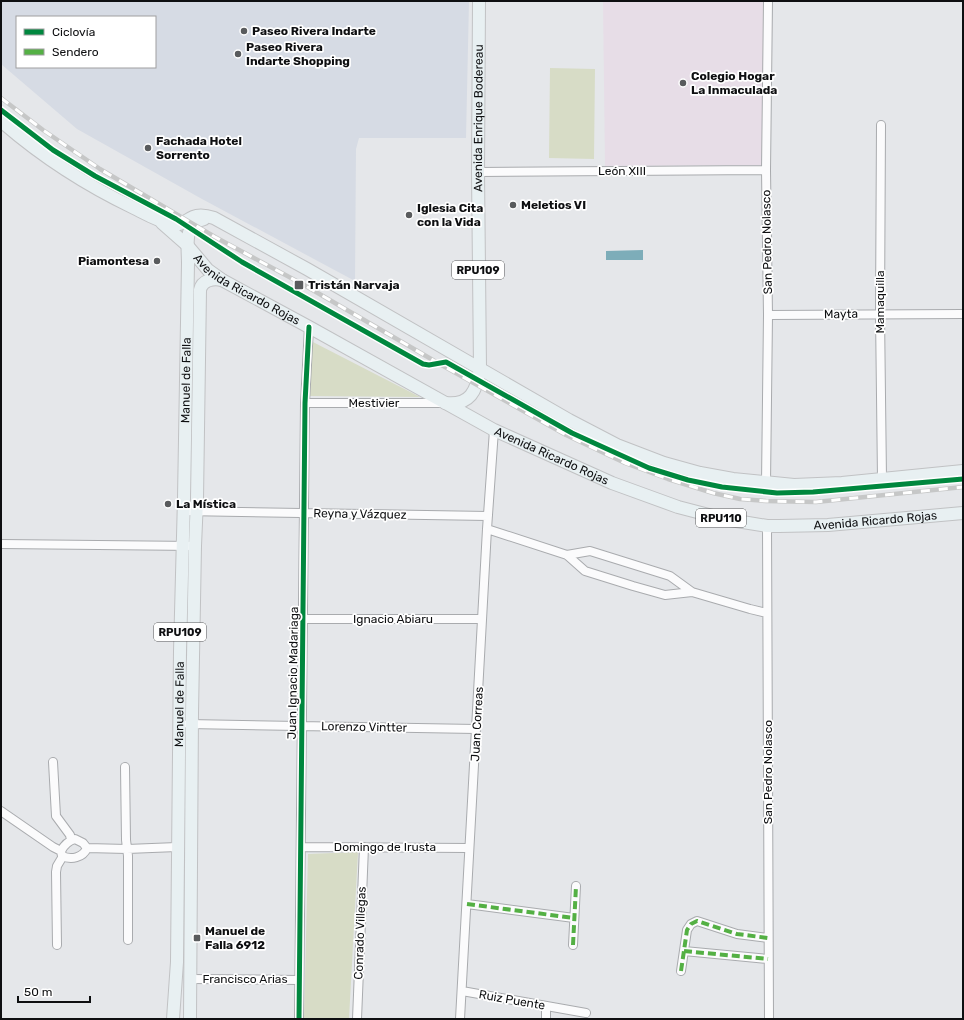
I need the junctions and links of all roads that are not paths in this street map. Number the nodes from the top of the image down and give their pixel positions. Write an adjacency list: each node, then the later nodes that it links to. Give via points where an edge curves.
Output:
1 (479, 1): 6 (main road, Avenida Enrique Bodereau / RPU109)
2 (768, 1): 5 (street, San Pedro Nolasco)
3 (1, 121): 7 (main road, Avenida Ricardo Rojas, via 56,164 103,192)
4 (881, 125): 11 (street, Mamaquilla)
5 (766, 170): 6 (street, León XIII); 13 (street, San Pedro Nolasco)
6 (478, 172): 15 (main road, Avenida Enrique Bodereau / RPU109)
7 (157, 219): 8 (main road, Avenida Ricardo Rojas, via 175,224 183,224 199,216); 9 (main road, Avenida Ricardo Rojas)
8 (217, 220): 9 (main road, Avenida Ricardo Rojas / RPU109, via 204,219 196,223 188,235); 15 (main road, Avenida Ricardo Rojas)
9 (187, 245): 10 (main road, Avenida Ricardo Rojas, via 204,266); 22 (main road, Manuel de Falla / RPU109)
10 (222, 280): 14 (main road, Avenida Ricardo Rojas); 23 (main road, Manuel de Falla / RPU109, via 206,281 200,290)
11 (880, 314): 12 (street, Mayta); 13 (street, Mayta); 20 (street, Mamaquilla)
12 (963, 314)
13 (768, 315): 21 (street, San Pedro Nolasco)
14 (309, 327): 16 (street, Juan Ignacio Madariaga); 17 (main road, Avenida Ricardo Rojas)
15 (480, 368): 17 (main road, Avenida Enrique Bodereau / RPU109, via 476,384 467,399 460,403); 21 (main road, Avenida Ricardo Rojas, via 569,420 638,454 700,473)
16 (305, 403): 17 (street, Mestivier); 24 (street, Juan Ignacio Madariaga)
17 (444, 403): 18 (main road, Avenida Ricardo Rojas / RPU110)
18 (494, 430): 26 (street, Juan Correas); 27 (main road, Avenida Ricardo Rojas / RPU110, via 651,498 710,516)
19 (963, 471): 20 (main road, Avenida Ricardo Rojas)
20 (882, 478): 21 (main road, Avenida Ricardo Rojas, via 842,483)
21 (766, 483)
22 (183, 511): 23 (street, Reyna y Vázquez); 30 (main road, Manuel de Falla / RPU109)
23 (197, 511): 24 (street, Reyna y Vázquez); 31 (main road, Manuel de Falla / RPU109)
24 (305, 513): 26 (street, Reyna y Vázquez); 35 (street, Juan Ignacio Madariaga)
25 (963, 513): 27 (main road, Avenida Ricardo Rojas / RPU110, via 828,525)
26 (488, 516): 28 (street, Juan Correas)
27 (767, 526): 34 (street, San Pedro Nolasco)
28 (487, 529): 32 (street); 36 (street, Juan Correas)
29 (1, 544): 30 (street)
30 (182, 546): 31 (street); 37 (main road, Manuel de Falla / RPU109)
31 (195, 546): 38 (main road, Manuel de Falla / RPU109)
32 (567, 555): 33 (street, via 590,551 670,576); 33 (street, via 585,571 633,586 665,595)
33 (692, 592): 34 (street)
34 (767, 613): 55 (street, San Pedro Nolasco)
35 (303, 619): 36 (street, Ignacio Abiaru); 39 (street, Juan Ignacio Madariaga)
36 (482, 619): 40 (street, Juan Correas)
37 (179, 724): 38 (street, Lorenzo Vintter); 48 (main road, Manuel de Falla / RPU109)
38 (192, 724): 39 (street, Lorenzo Vintter); 63 (main road, Manuel de Falla / RPU109)
39 (302, 726): 40 (street, Lorenzo Vintter); 45 (street, Juan Ignacio Madariaga)
40 (476, 729): 49 (street, Juan Correas)
41 (53, 762): 44 (street, via 56,816)
42 (125, 767): 50 (street)
43 (1, 812): 51 (street)
44 (71, 840): 47 (street, via 78,840); 51 (street, via 63,847)
45 (301, 847): 46 (street, Domingo de Irusta); 62 (street, Juan Ignacio Madariaga)
46 (364, 847): 49 (street, Domingo de Irusta); 71 (street, Conrado Villegas)
47 (87, 848): 50 (street); 51 (street, via 77,857 70,858)
48 (178, 848): 50 (street); 67 (main road, Manuel de Falla / RPU109, via 177,962)
49 (469, 848): 53 (street, Juan Correas)
50 (127, 849): 56 (street)
51 (62, 854): 58 (street, via 56,872)
52 (576, 886): 54 (street)
53 (467, 904): 54 (street); 64 (street, Juan Correas)
54 (574, 918): 57 (street)
55 (768, 938): 59 (street, via 737,934 698,921 691,924 687,930); 60 (street, San Pedro Nolasco)
56 (128, 940)
57 (573, 945)
58 (57, 946)
59 (684, 951): 60 (street); 61 (street)
60 (768, 959): 74 (street, San Pedro Nolasco)
61 (681, 970)
62 (299, 980): 63 (street, Francisco Arias); 70 (street, Juan Ignacio Madariaga)
63 (190, 984): 68 (main road); 69 (main road, Manuel de Falla / RPU109)
64 (462, 991): 65 (street, Ruiz Puente); 72 (street, Juan Correas)
65 (546, 1006): 66 (street, Ruiz Puente); 73 (street)
66 (586, 1014)
67 (173, 1019)
68 (183, 1019)
69 (190, 1019)
70 (299, 1019)
71 (357, 1019)
72 (460, 1019)
73 (546, 1019)
74 (769, 1019)

